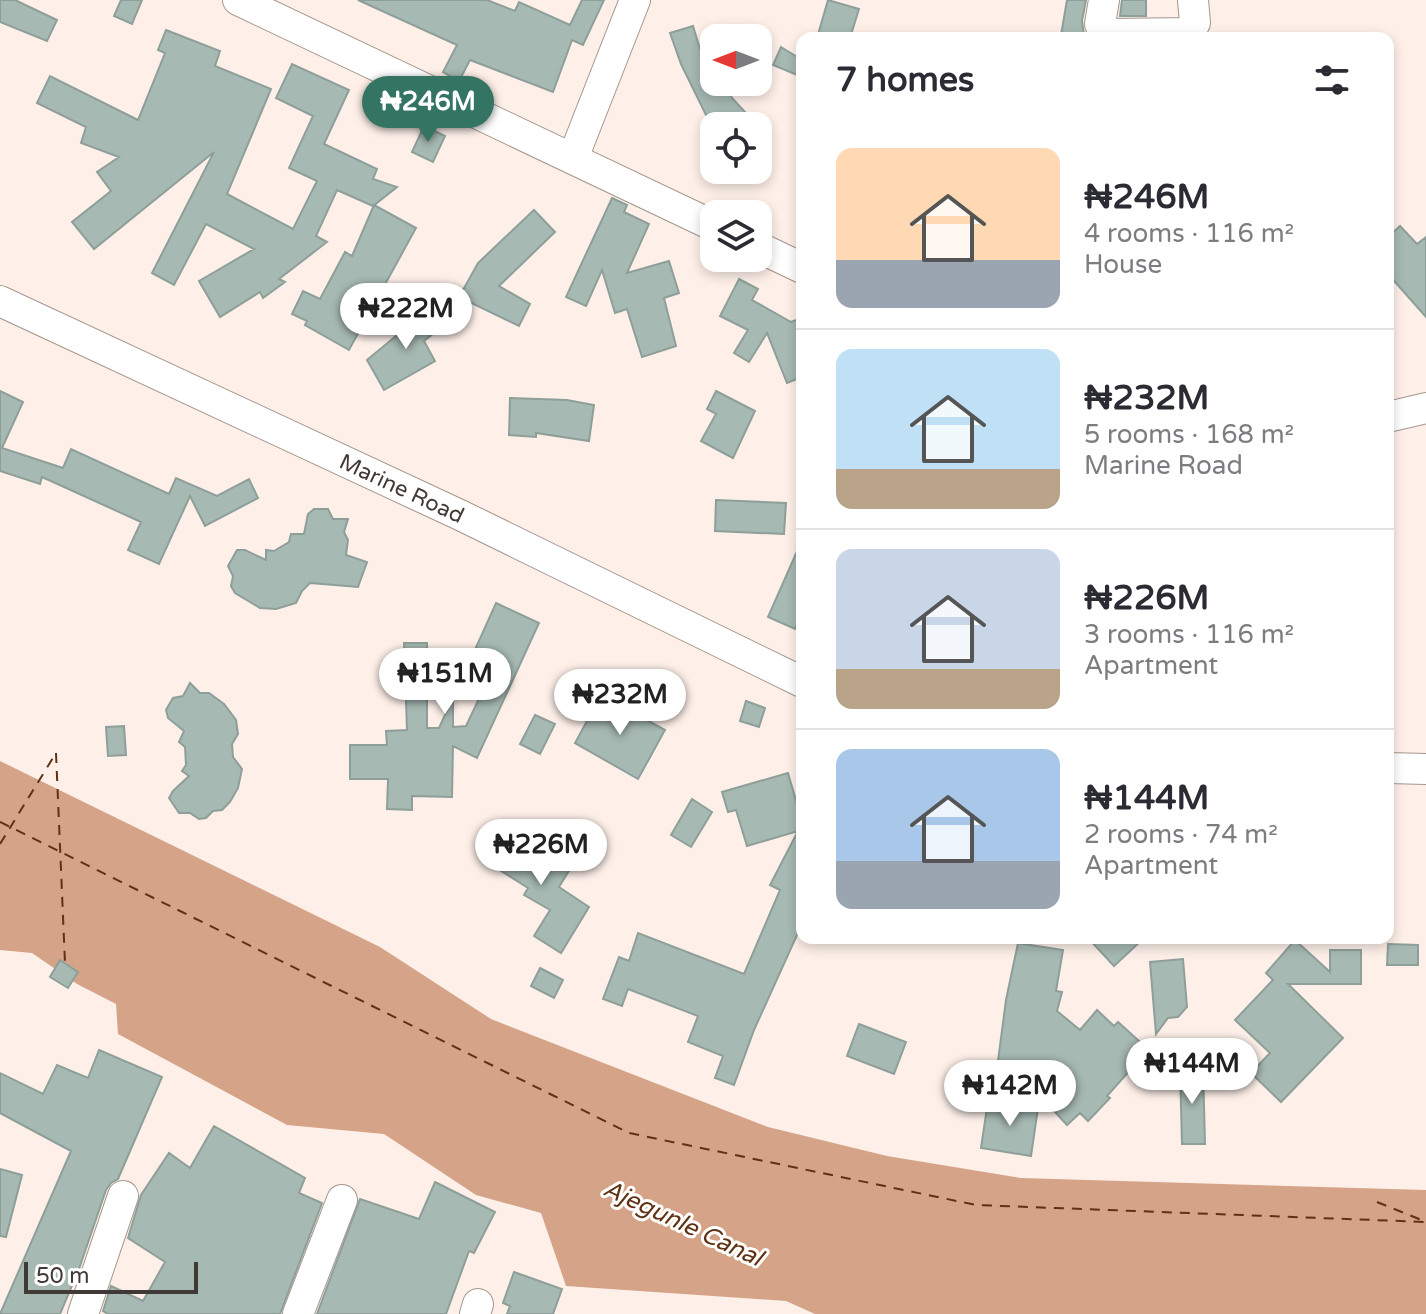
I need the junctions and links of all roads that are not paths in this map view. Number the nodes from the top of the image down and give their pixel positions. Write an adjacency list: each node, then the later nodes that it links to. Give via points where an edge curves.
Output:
1 (238, 0): 7 (street)
2 (635, 0): 7 (street)
3 (1104, 0): 5 (street, via 1100,24)
4 (1193, 0): 6 (street, via 1195,23)
5 (1104, 32)
6 (1189, 32)
7 (573, 158): 8 (street)
8 (700, 219)
9 (772, 254): 10 (street)
10 (796, 265)
11 (0, 301): 14 (street, Marine Road, via 460,515)
12 (1426, 408): 13 (street)
13 (1394, 416)
14 (796, 679)
15 (1394, 768): 16 (street)
16 (1426, 769)
17 (123, 1196): 19 (street)
18 (342, 1200): 20 (street)
19 (83, 1314)
20 (298, 1314)

